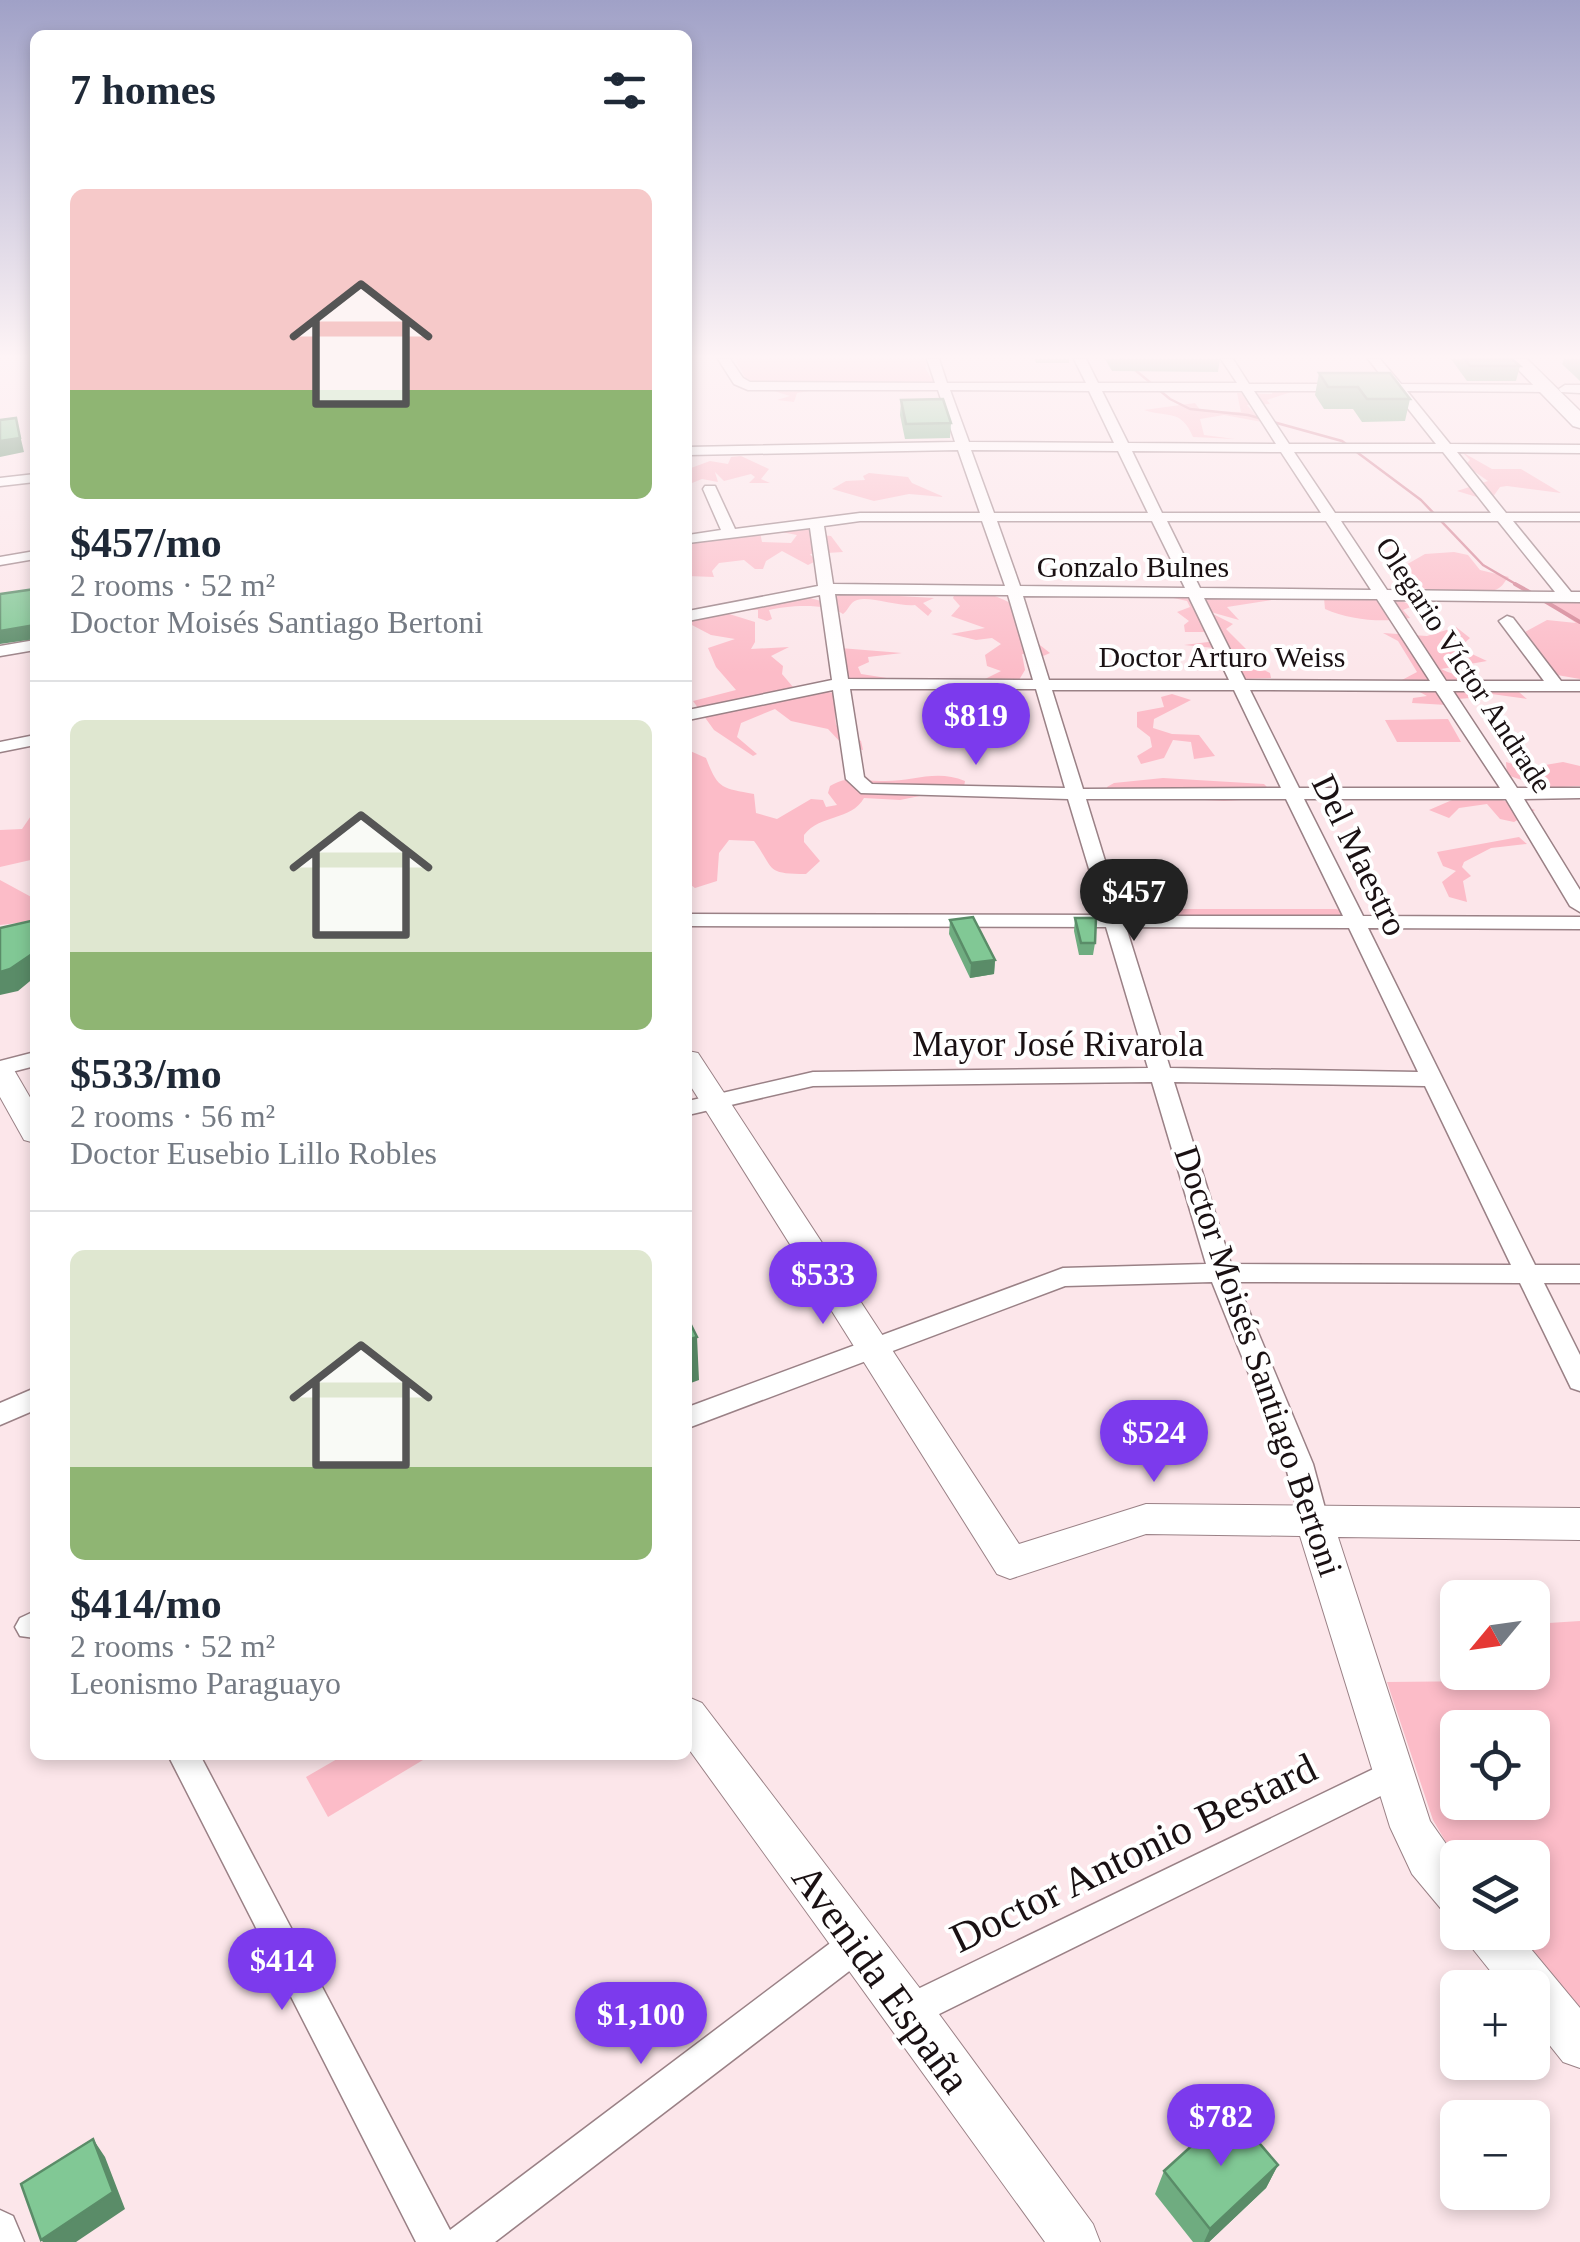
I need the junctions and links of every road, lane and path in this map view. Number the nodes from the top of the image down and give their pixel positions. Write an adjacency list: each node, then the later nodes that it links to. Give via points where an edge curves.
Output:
1 (969, 464): 8 (street, Doctor Moisés Santiago Bertoni)
2 (1131, 464): 9 (street, Del Maestro)
3 (1297, 464): 10 (street, Olegario Víctor Andrade)
4 (1462, 464): 11 (street)
5 (30, 479): 6 (street)
6 (0, 482)
7 (710, 490): 14 (street)
8 (986, 515): 9 (street); 13 (street); 19 (street, Doctor Moisés Santiago Bertoni)
9 (1159, 515): 10 (street); 21 (street, Del Maestro)
10 (1332, 516): 11 (street); 20 (street, Olegario Víctor Andrade)
11 (1504, 516): 12 (street); 22 (street)
12 (1580, 517)
13 (816, 520): 14 (street); 18 (street)
14 (729, 532): 15 (street)
15 (692, 538)
16 (30, 556): 17 (street)
17 (0, 561)
18 (829, 589): 19 (street, Gonzalo Bulnes); 23 (street, Gonzalo Bulnes); 27 (street)
19 (1015, 594): 21 (street, Gonzalo Bulnes); 28 (street, Doctor Moisés Santiago Bertoni)
20 (1382, 594): 21 (street, Gonzalo Bulnes); 22 (street, Gonzalo Bulnes); 30 (street, Olegario Víctor Andrade)
21 (1194, 595): 29 (street, Del Maestro)
22 (1575, 596)
23 (692, 615)
24 (1507, 621): 31 (street)
25 (30, 646): 26 (street)
26 (0, 651)
27 (839, 684): 28 (street, Doctor Arturo Weiss); 33 (street, Doctor Arturo Weiss); 38 (street, via 855,780 874,790)
28 (1042, 684): 29 (street, Doctor Arturo Weiss); 38 (street, Doctor Moisés Santiago Bertoni)
29 (1239, 684): 30 (street, Doctor Arturo Weiss); 39 (street, Del Maestro)
30 (1439, 686): 31 (street, Doctor Arturo Weiss); 36 (street, Olegario Víctor Andrade)
31 (1556, 686): 32 (street, Doctor Arturo Weiss)
32 (1580, 686)
33 (692, 714)
34 (30, 741): 35 (street)
35 (0, 747)
36 (1512, 793): 37 (street); 39 (street); 40 (street, Olegario Víctor Andrade)
37 (1580, 793)
38 (1076, 794): 39 (street); 41 (street, Doctor Moisés Santiago Bertoni)
39 (1296, 794): 43 (street, Del Maestro)
40 (1580, 906)
41 (1115, 918): 42 (street); 43 (street); 48 (street, Doctor Moisés Santiago Bertoni)
42 (692, 920)
43 (1356, 922): 44 (street); 49 (street, Del Maestro)
44 (1580, 923)
45 (30, 1060): 46 (street)
46 (0, 1069): 51 (main road)
47 (692, 1075): 50 (main road)
48 (1164, 1075): 49 (street, Mayor José Rivarola); 50 (street, Mayor José Rivarola, via 813,1079); 52 (street, Doctor Moisés Santiago Bertoni)
49 (1432, 1079): 53 (street, Del Maestro)
50 (700, 1105): 55 (main road)
51 (30, 1124)
52 (1222, 1272): 53 (street); 55 (street, via 1048,1280); 60 (street, Doctor Moisés Santiago Bertoni, via 1299,1464)
53 (1524, 1273): 54 (street); 56 (street, Del Maestro)
54 (1580, 1274)
55 (875, 1350): 59 (street); 60 (main road, via 1010,1563 1146,1519)
56 (1580, 1381)
57 (30, 1400): 58 (street)
58 (0, 1415)
59 (692, 1417)
60 (1315, 1523): 61 (main road); 64 (main road, Doctor Moisés Santiago Bertoni)
61 (1580, 1524)
62 (692, 1721): 66 (main road, Avenida España)
63 (187, 1760): 72 (street)
64 (1396, 1773): 65 (main road, Doctor Moisés Santiago Bertoni, via 1411,1828); 68 (street, Doctor Antonio Bestard)
65 (1440, 1874)
66 (857, 1944): 68 (main road, Avenida España); 73 (street)
67 (1503, 1950): 69 (main road)
68 (910, 2012): 74 (main road, Avenida España)
69 (1580, 2045)
70 (0, 2229): 71 (street)
71 (5, 2242)
72 (436, 2242)
73 (464, 2242)
74 (1075, 2242)

